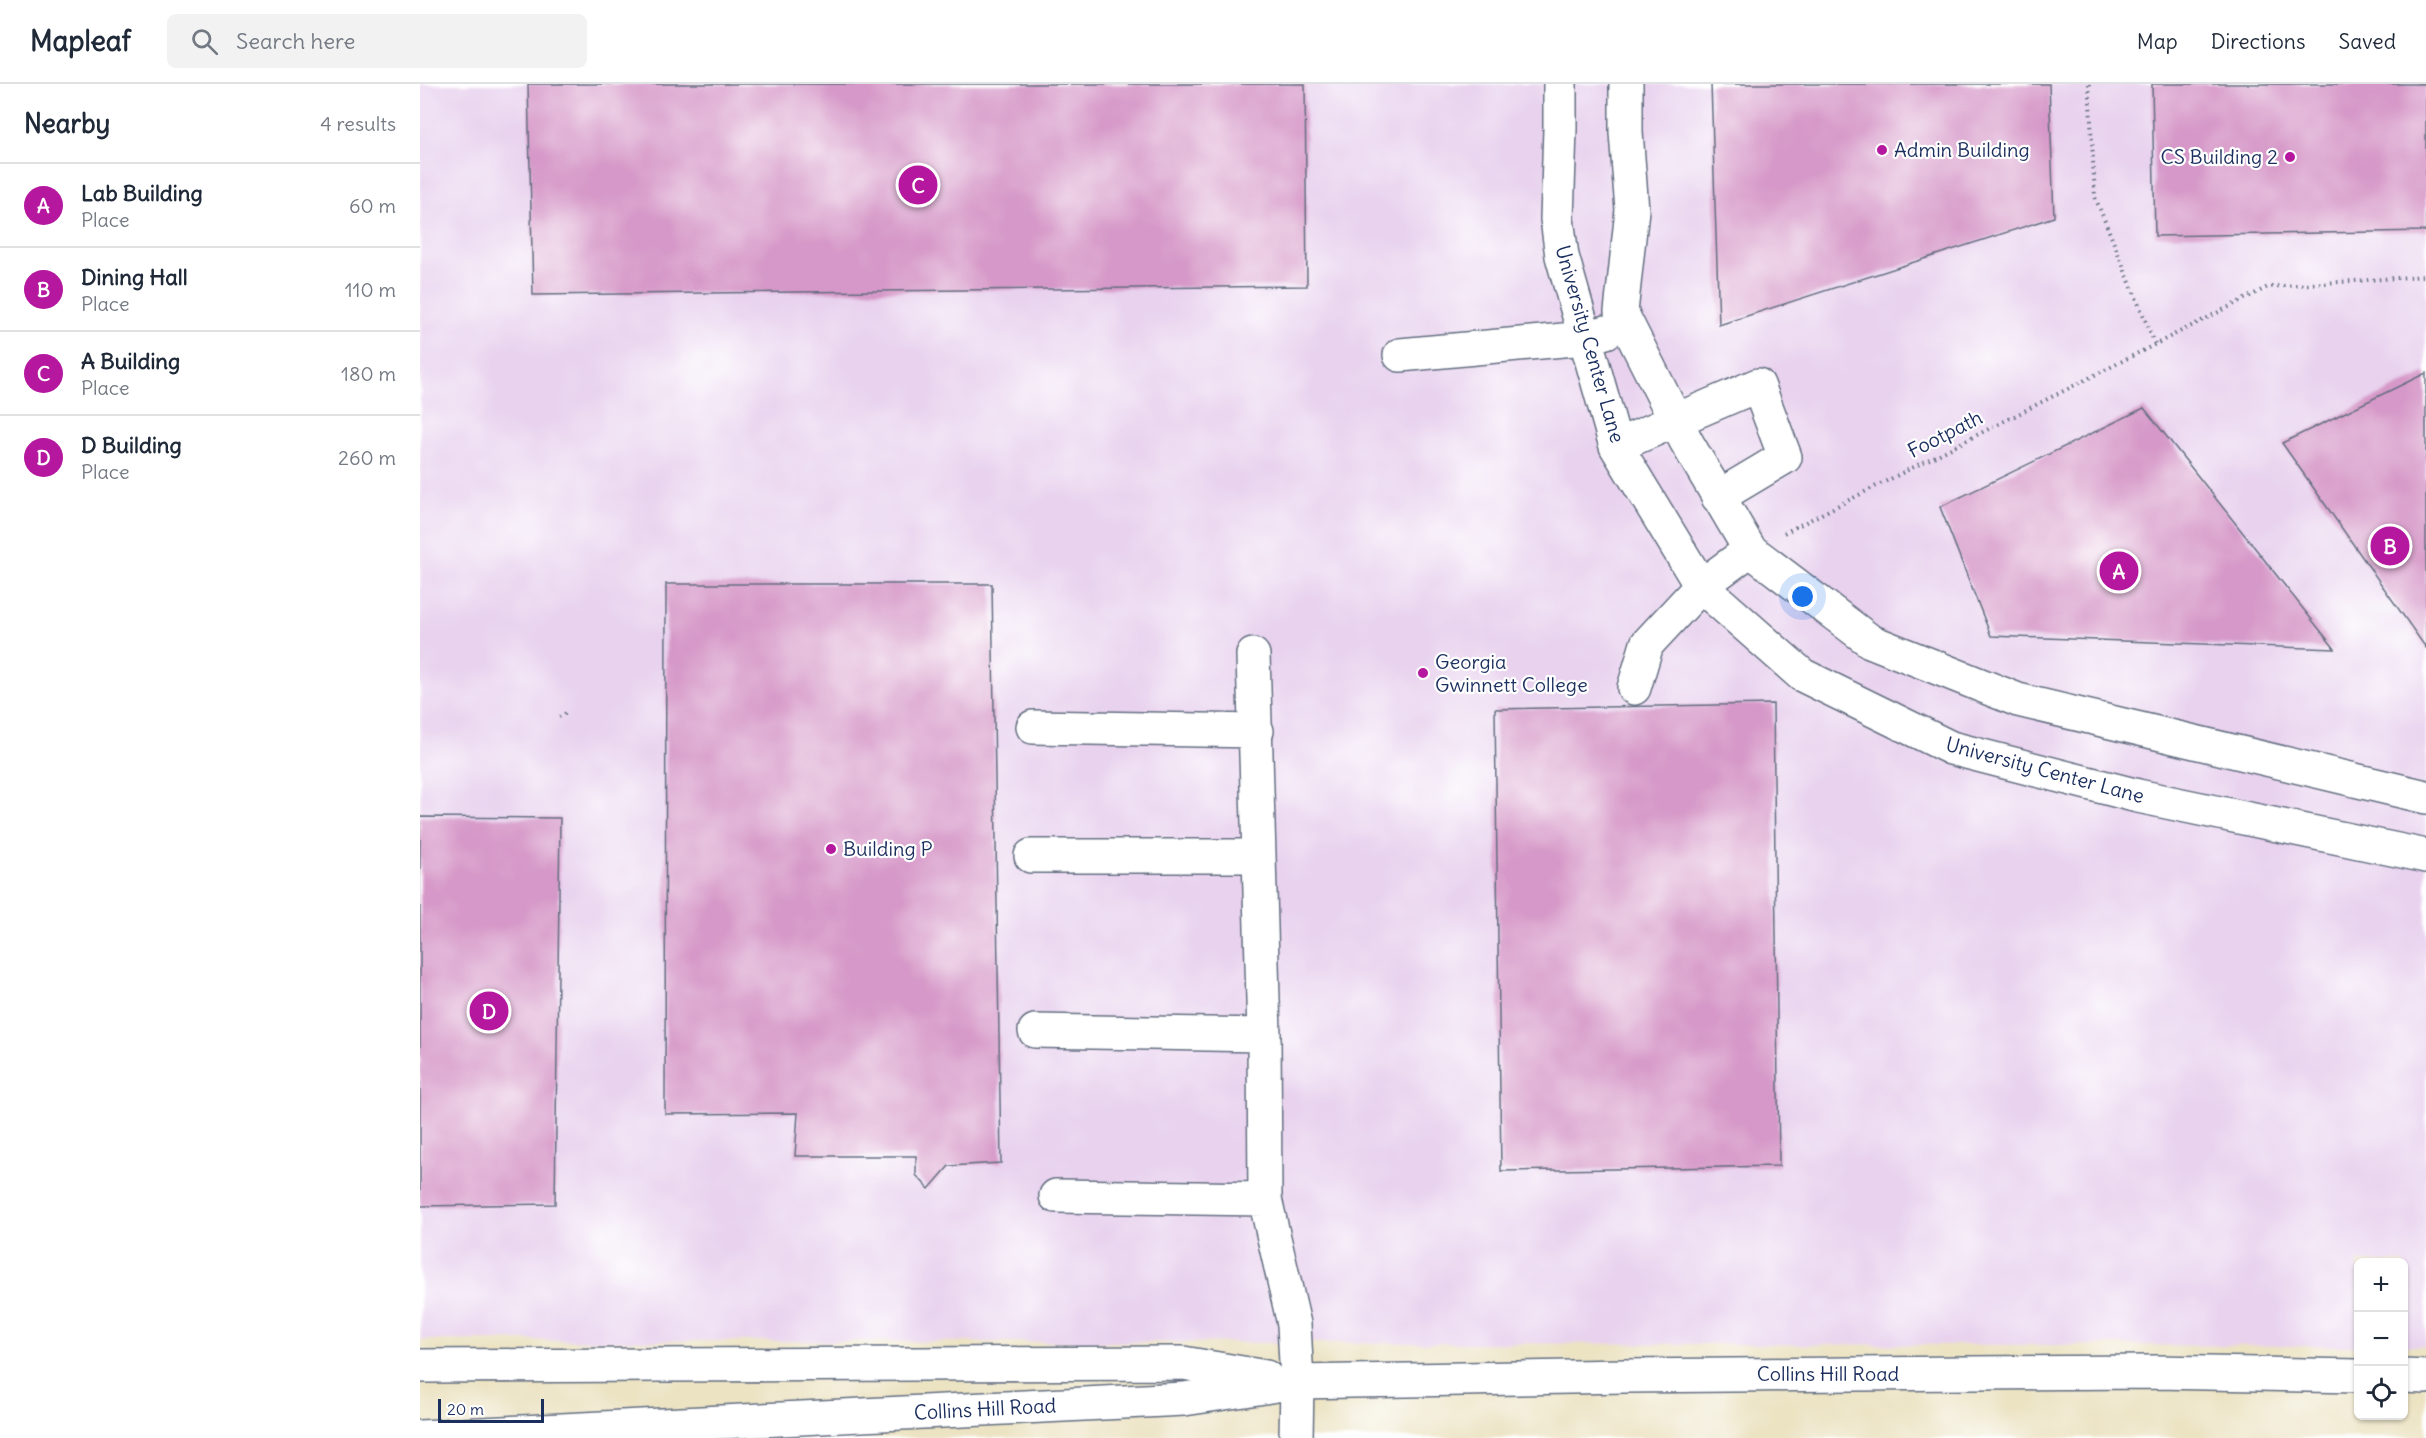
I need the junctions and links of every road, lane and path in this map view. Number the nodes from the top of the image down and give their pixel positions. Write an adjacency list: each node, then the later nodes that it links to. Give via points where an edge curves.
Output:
1 (1560, 84): 6 (street, University Center Lane, via 1557,219 1562,256)
2 (1626, 84): 5 (street, University Center Lane, via 1632,210 1621,312)
3 (2089, 84): 7 (path, via 2095,197)
4 (2426, 276): 7 (path, Footpath, via 2268,287)
5 (1628, 325): 6 (street); 9 (street, University Center Lane)
6 (1585, 338): 8 (street); 10 (street, University Center Lane)
7 (2155, 344): 12 (path, Footpath)
8 (1400, 355)
9 (1675, 420): 10 (street); 11 (street, University Center Lane); 11 (street, via 1758,385 1785,457)
10 (1616, 446): 13 (street, University Center Lane)
11 (1718, 497): 12 (street, University Center Lane)
12 (1750, 550): 13 (street); 20 (street, University Center Lane, via 1870,641 2018,700)
13 (1701, 586): 15 (street, via 1647,644); 23 (street, University Center Lane, via 1802,675 1951,748 2138,796)
14 (1253, 655): 19 (street)
15 (1634, 688)
16 (568, 712): 17 (path)
17 (559, 717)
18 (1034, 728): 19 (street)
19 (1257, 731): 22 (street)
20 (2426, 797)
21 (1031, 856): 22 (street)
22 (1259, 856): 25 (street)
23 (2426, 856)
24 (1035, 1031): 25 (street)
25 (1264, 1035): 27 (street)
26 (1056, 1196): 27 (street)
27 (1265, 1199): 32 (street, via 1294,1324)
28 (420, 1366): 32 (street, Collins Hill Road, via 1183,1363)
29 (2354, 1376): 32 (street, Collins Hill Road, via 1970,1373)
30 (2408, 1376): 31 (street)
31 (2426, 1377)
32 (1297, 1382): 33 (street, Collins Hill Road, via 1184,1399); 34 (street)
33 (420, 1437)
34 (1296, 1438)

